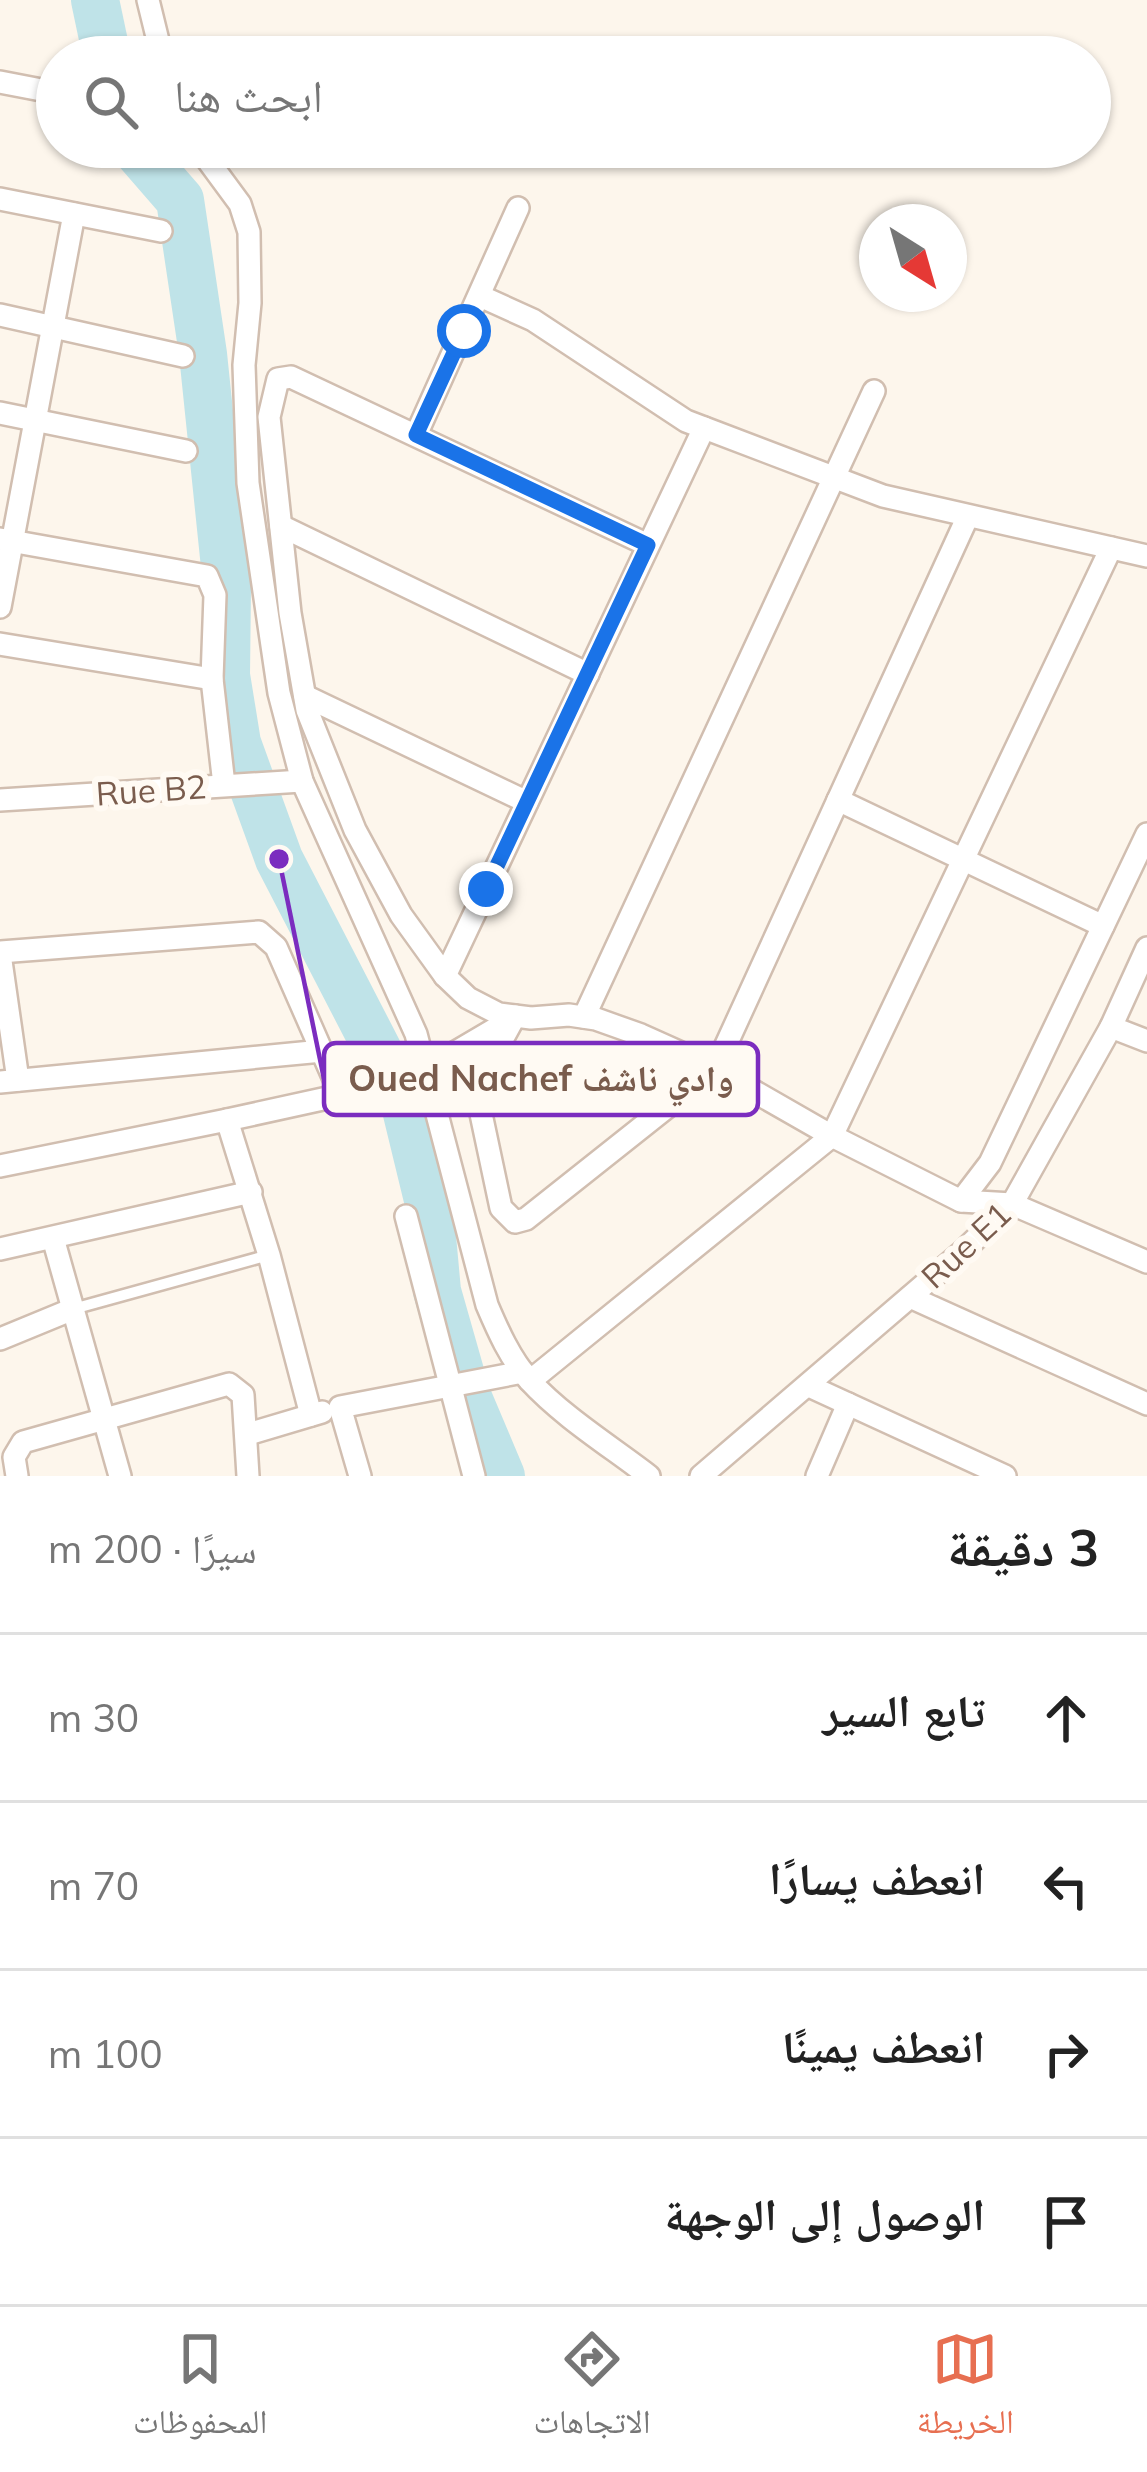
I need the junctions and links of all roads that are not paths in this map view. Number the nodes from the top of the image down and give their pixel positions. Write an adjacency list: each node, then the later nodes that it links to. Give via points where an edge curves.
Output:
1 (148, 0): 2 (street)
2 (157, 36)
3 (0, 82): 4 (street)
4 (36, 89)
5 (213, 168): 14 (street, via 249,232)
6 (0, 199): 8 (street)
7 (518, 208): 10 (street)
8 (74, 214): 9 (street); 12 (street)
9 (161, 231)
10 (480, 296): 19 (street); 20 (street)
11 (0, 315): 12 (street)
12 (53, 327): 13 (street); 18 (street)
13 (184, 356)
14 (244, 365): 15 (street); 34 (street, via 248,483 279,693)
15 (278, 379): 20 (street, via 291,377); 24 (street, via 269,417)
16 (874, 391): 22 (street)
17 (0, 413): 18 (street)
18 (35, 420): 21 (street); 25 (street)
19 (704, 428): 22 (street); 26 (street)
20 (416, 435): 26 (street)
21 (186, 451)
22 (834, 477): 23 (street); 46 (street)
23 (968, 516): 27 (street); 37 (street)
24 (281, 526): 31 (street); 33 (street)
25 (6, 541): 29 (street); 32 (street, via 207,576 215,596)
26 (648, 545): 31 (street)
27 (1111, 548): 28 (street); 40 (street)
28 (1147, 556)
29 (0, 607)
30 (0, 644): 32 (street)
31 (588, 674): 38 (street)
32 (212, 680): 35 (street)
33 (304, 696): 38 (street); 44 (street, via 355,830)
34 (302, 781): 35 (street, Rue B2); 50 (street)
35 (224, 785): 36 (street, Rue B2)
36 (0, 800)
37 (838, 800): 40 (street); 51 (street)
38 (527, 802): 44 (street)
39 (1147, 834): 41 (street)
40 (963, 860): 41 (street); 55 (street)
41 (1102, 926): 58 (street, via 990,1162)
42 (1147, 948): 47 (street, Rue E1)
43 (0, 953): 49 (street, via 260,932 276,947); 52 (street)
44 (446, 976): 45 (street, via 468,998)
45 (515, 1016): 46 (street); 50 (street); 51 (street, via 477,1095 501,1208 515,1222)
46 (584, 1017): 51 (street)
47 (1111, 1027): 48 (street); 59 (street, Rue E1)
48 (1147, 1041)
49 (322, 1051): 52 (street); 53 (street)
50 (427, 1069): 53 (street); 68 (street, via 487,1305)
51 (715, 1069): 55 (street)
52 (9, 1081)
53 (341, 1095): 54 (street)
54 (227, 1120): 56 (street); 57 (street)
55 (832, 1136): 58 (street); 68 (street)
56 (0, 1166)
57 (251, 1192): 61 (street); 63 (street)
58 (961, 1201): 59 (street)
59 (1012, 1204): 64 (street); 65 (street, Rue E1)
60 (406, 1216): 69 (street)
61 (52, 1238): 62 (street); 66 (street)
62 (0, 1249)
63 (269, 1255): 66 (lane); 74 (street)
64 (1146, 1259)
65 (910, 1297): 70 (street, Rue E1); 72 (street)
66 (74, 1310): 67 (street); 75 (street)
67 (0, 1339)
68 (526, 1376): 69 (street); 83 (street)
69 (450, 1384): 73 (street); 82 (street)
70 (809, 1386): 71 (street); 84 (street, Rue E1)
71 (848, 1404): 77 (street); 85 (street)
72 (1147, 1404)
73 (340, 1407): 74 (street); 81 (street)
74 (310, 1415): 76 (street)
75 (104, 1419): 76 (street, via 229,1384 243,1394); 78 (street, via 23,1442 14,1457); 79 (street)
76 (248, 1434): 80 (street)
77 (956, 1453): 86 (street); 87 (street)
78 (17, 1476)
79 (119, 1476)
80 (248, 1476)
81 (360, 1476)
82 (475, 1476)
83 (649, 1476)
84 (701, 1476)
85 (817, 1476)
86 (946, 1476)
87 (1005, 1476)

